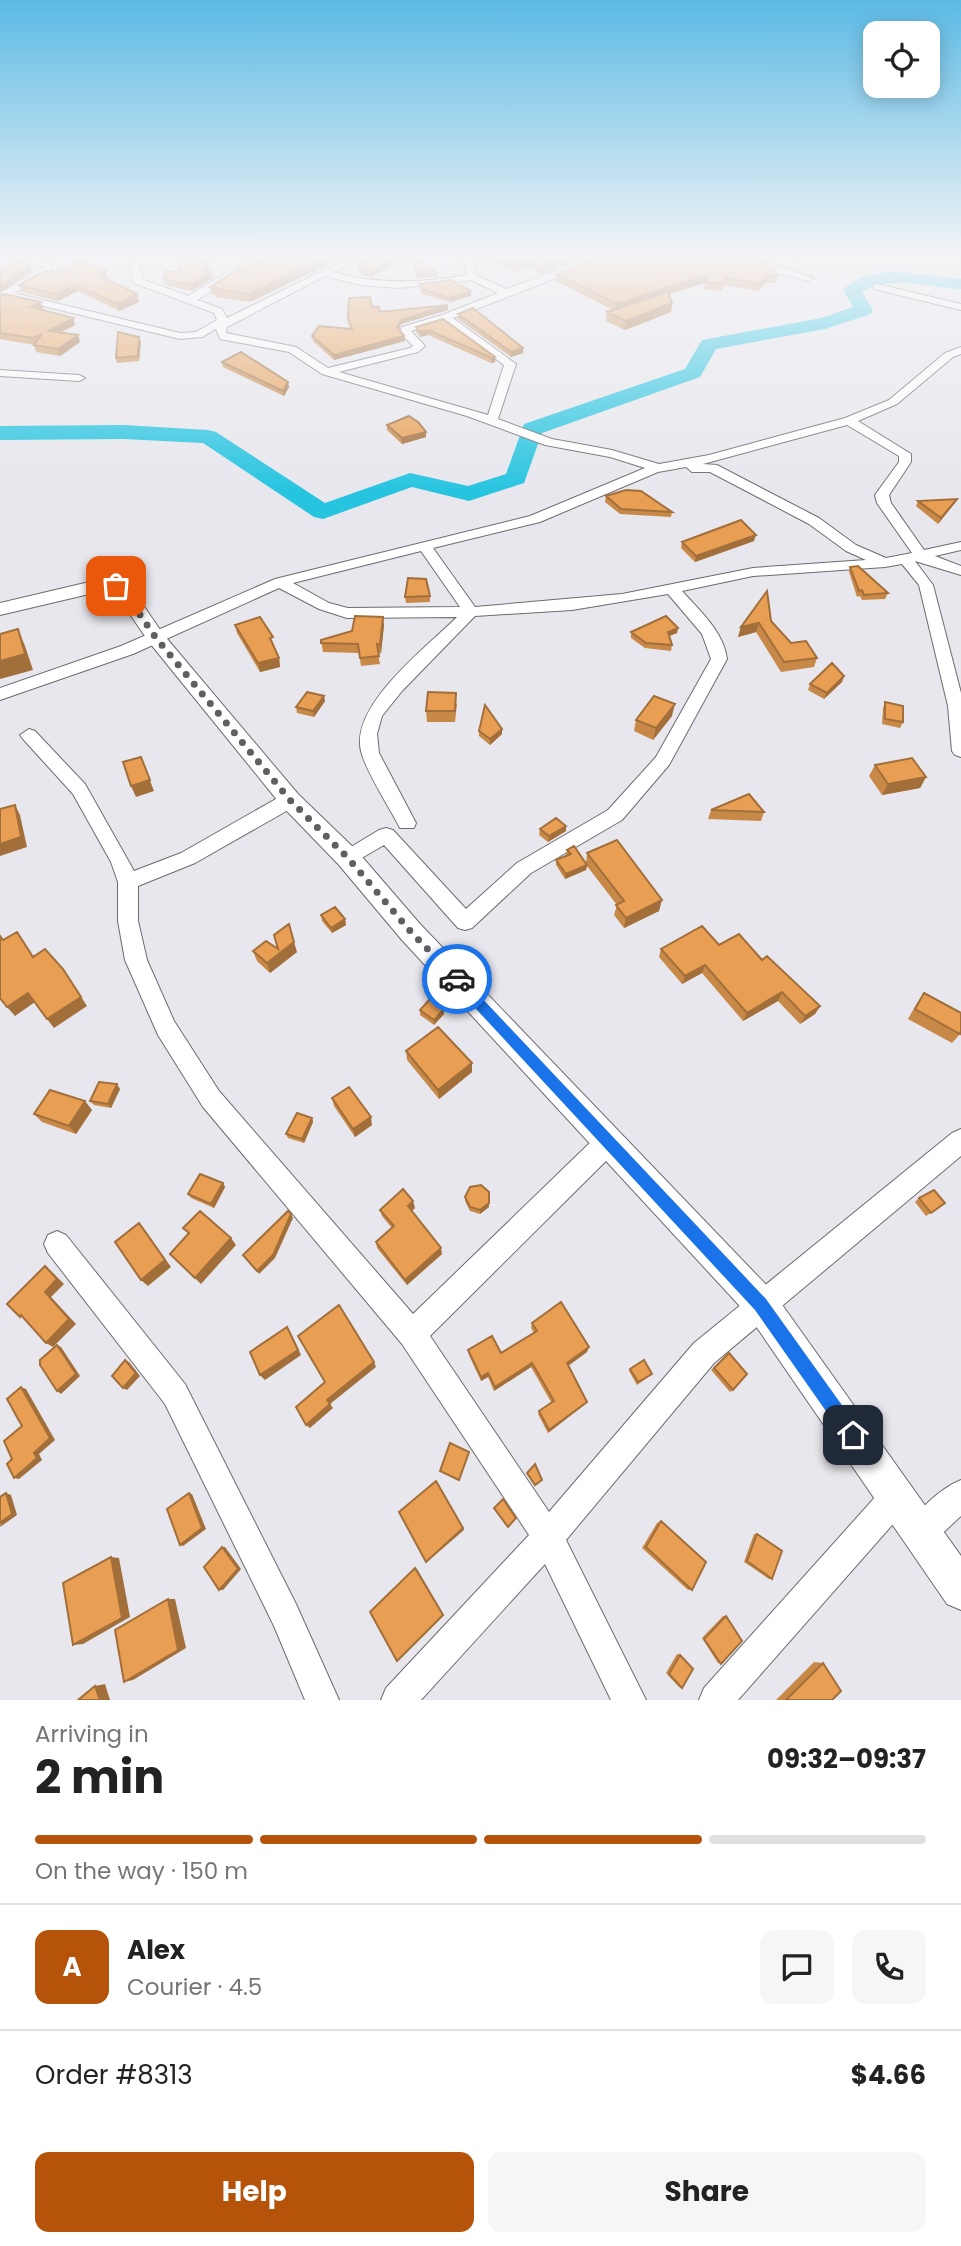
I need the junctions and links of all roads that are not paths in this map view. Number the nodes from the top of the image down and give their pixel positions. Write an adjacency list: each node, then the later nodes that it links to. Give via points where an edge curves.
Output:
1 (164, 332): 2 (street, via 180,336)
2 (202, 332)
3 (221, 332): 7 (street, via 224,337 292,349)
4 (405, 332): 7 (street, via 420,346)
5 (467, 332): 10 (street, via 510,364)
6 (961, 350): 11 (street, via 893,402)
7 (326, 372): 10 (street)
8 (0, 373): 9 (street)
9 (79, 378)
10 (492, 420): 12 (street, via 549,442 612,454)
11 (849, 421): 12 (street, via 710,459); 15 (street, via 907,459 882,499)
12 (655, 469): 13 (street, via 535,519); 16 (street, via 712,468 814,521 851,548)
13 (424, 546): 18 (street); 21 (street)
14 (961, 546): 15 (street)
15 (914, 558): 16 (street); 17 (street); 25 (street, via 926,585 956,705)
16 (886, 563): 19 (street, via 779,569)
17 (961, 571)
18 (281, 582): 21 (street, via 347,613); 22 (street)
19 (672, 589): 21 (street, via 572,605); 28 (street, via 719,650 719,659 663,761 615,815 524,868 465,922 386,835)
20 (0, 609): 22 (street, via 84,587 116,586)
21 (471, 612): 27 (street, via 396,687 374,715 368,734 370,753)
22 (156, 638): 23 (street); 26 (street)
23 (0, 694)
24 (29, 735): 29 (street, via 79,789)
25 (961, 751)
26 (290, 800): 28 (street); 29 (street, via 188,858)
27 (407, 823)
28 (348, 858): 31 (street)
29 (128, 882): 34 (street, via 128,921 136,960 166,1028 211,1099)
30 (961, 1141): 33 (street)
31 (607, 1143): 33 (street); 34 (street)
32 (57, 1244): 40 (street, via 175,1394)
33 (761, 1304): 36 (street); 38 (street, via 704,1353)
34 (412, 1334): 38 (street)
35 (961, 1495): 37 (street)
36 (897, 1496): 37 (street); 43 (street)
37 (922, 1531): 39 (street)
38 (548, 1537): 41 (street); 42 (street)
39 (961, 1590)
40 (322, 1700)
41 (398, 1700)
42 (629, 1700)
43 (716, 1700)

